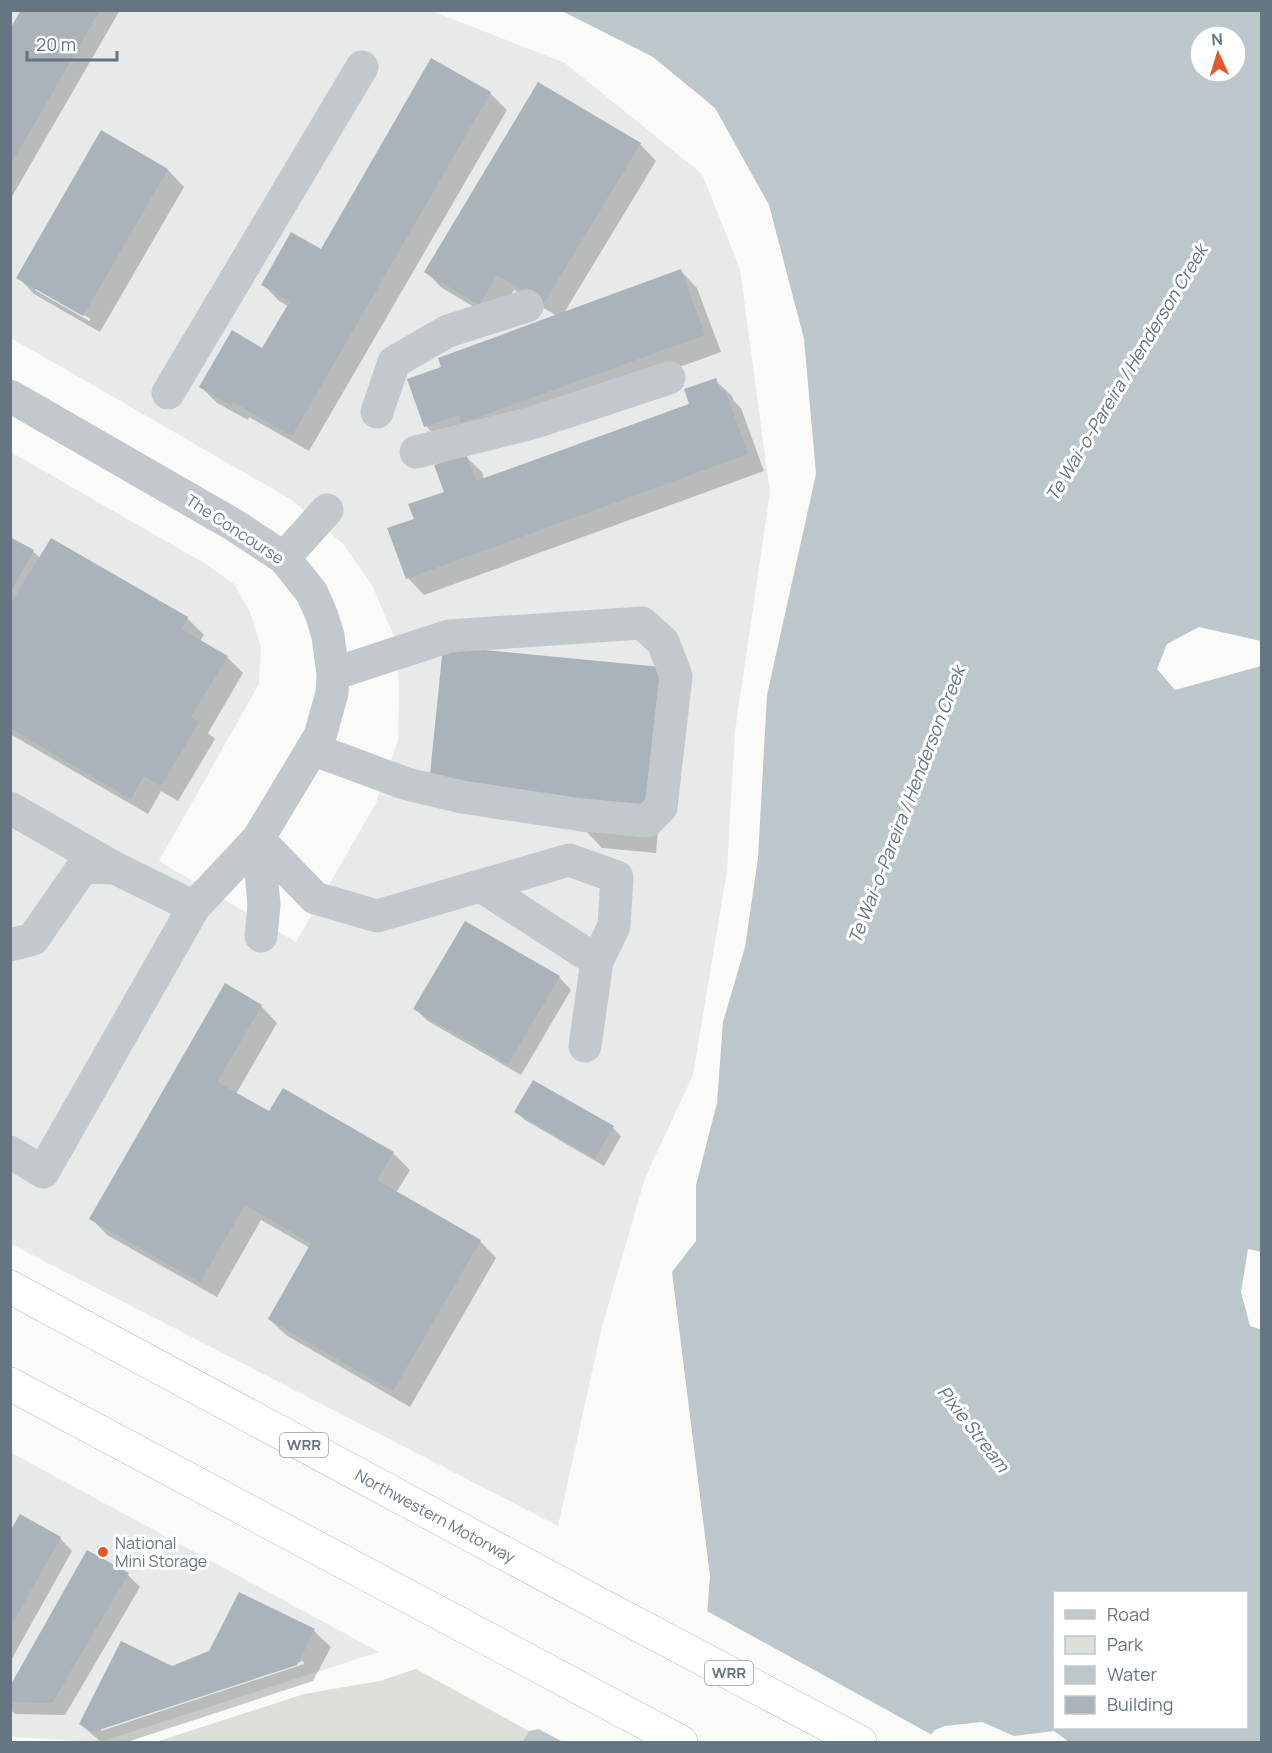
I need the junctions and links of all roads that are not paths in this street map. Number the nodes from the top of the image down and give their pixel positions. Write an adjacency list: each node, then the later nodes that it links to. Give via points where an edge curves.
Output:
1 (362, 67): 4 (street)
2 (527, 306): 6 (street, via 448,331 394,362)
3 (669, 378): 7 (street, via 531,423)
4 (168, 393)
5 (10, 396): 9 (street, The Concourse)
6 (377, 412)
7 (416, 452)
8 (327, 510): 9 (street)
9 (284, 558): 10 (street, The Concourse, via 319,608)
10 (333, 674): 11 (street, The Concourse, via 326,716); 11 (street, via 449,636 642,623 663,642 676,676 661,807 647,821 462,797 407,784)
11 (312, 749): 13 (street, The Concourse)
12 (10, 808): 14 (street)
13 (258, 839): 15 (street, via 315,898 377,916); 16 (street, The Concourse); 17 (street, via 264,905)
14 (115, 868): 16 (street); 18 (street, via 83,867 33,939)
15 (481, 886): 19 (street); 19 (street, via 569,860 617,877 614,926)
16 (194, 907): 21 (street, The Concourse, via 43,1172)
17 (261, 936)
18 (10, 945)
19 (597, 961): 20 (street)
20 (585, 1046)
21 (10, 1152)
22 (10, 1287): 25 (highway, Northwestern Motorway / WRR)
23 (10, 1384): 24 (highway)
24 (681, 1743)
25 (860, 1743)

